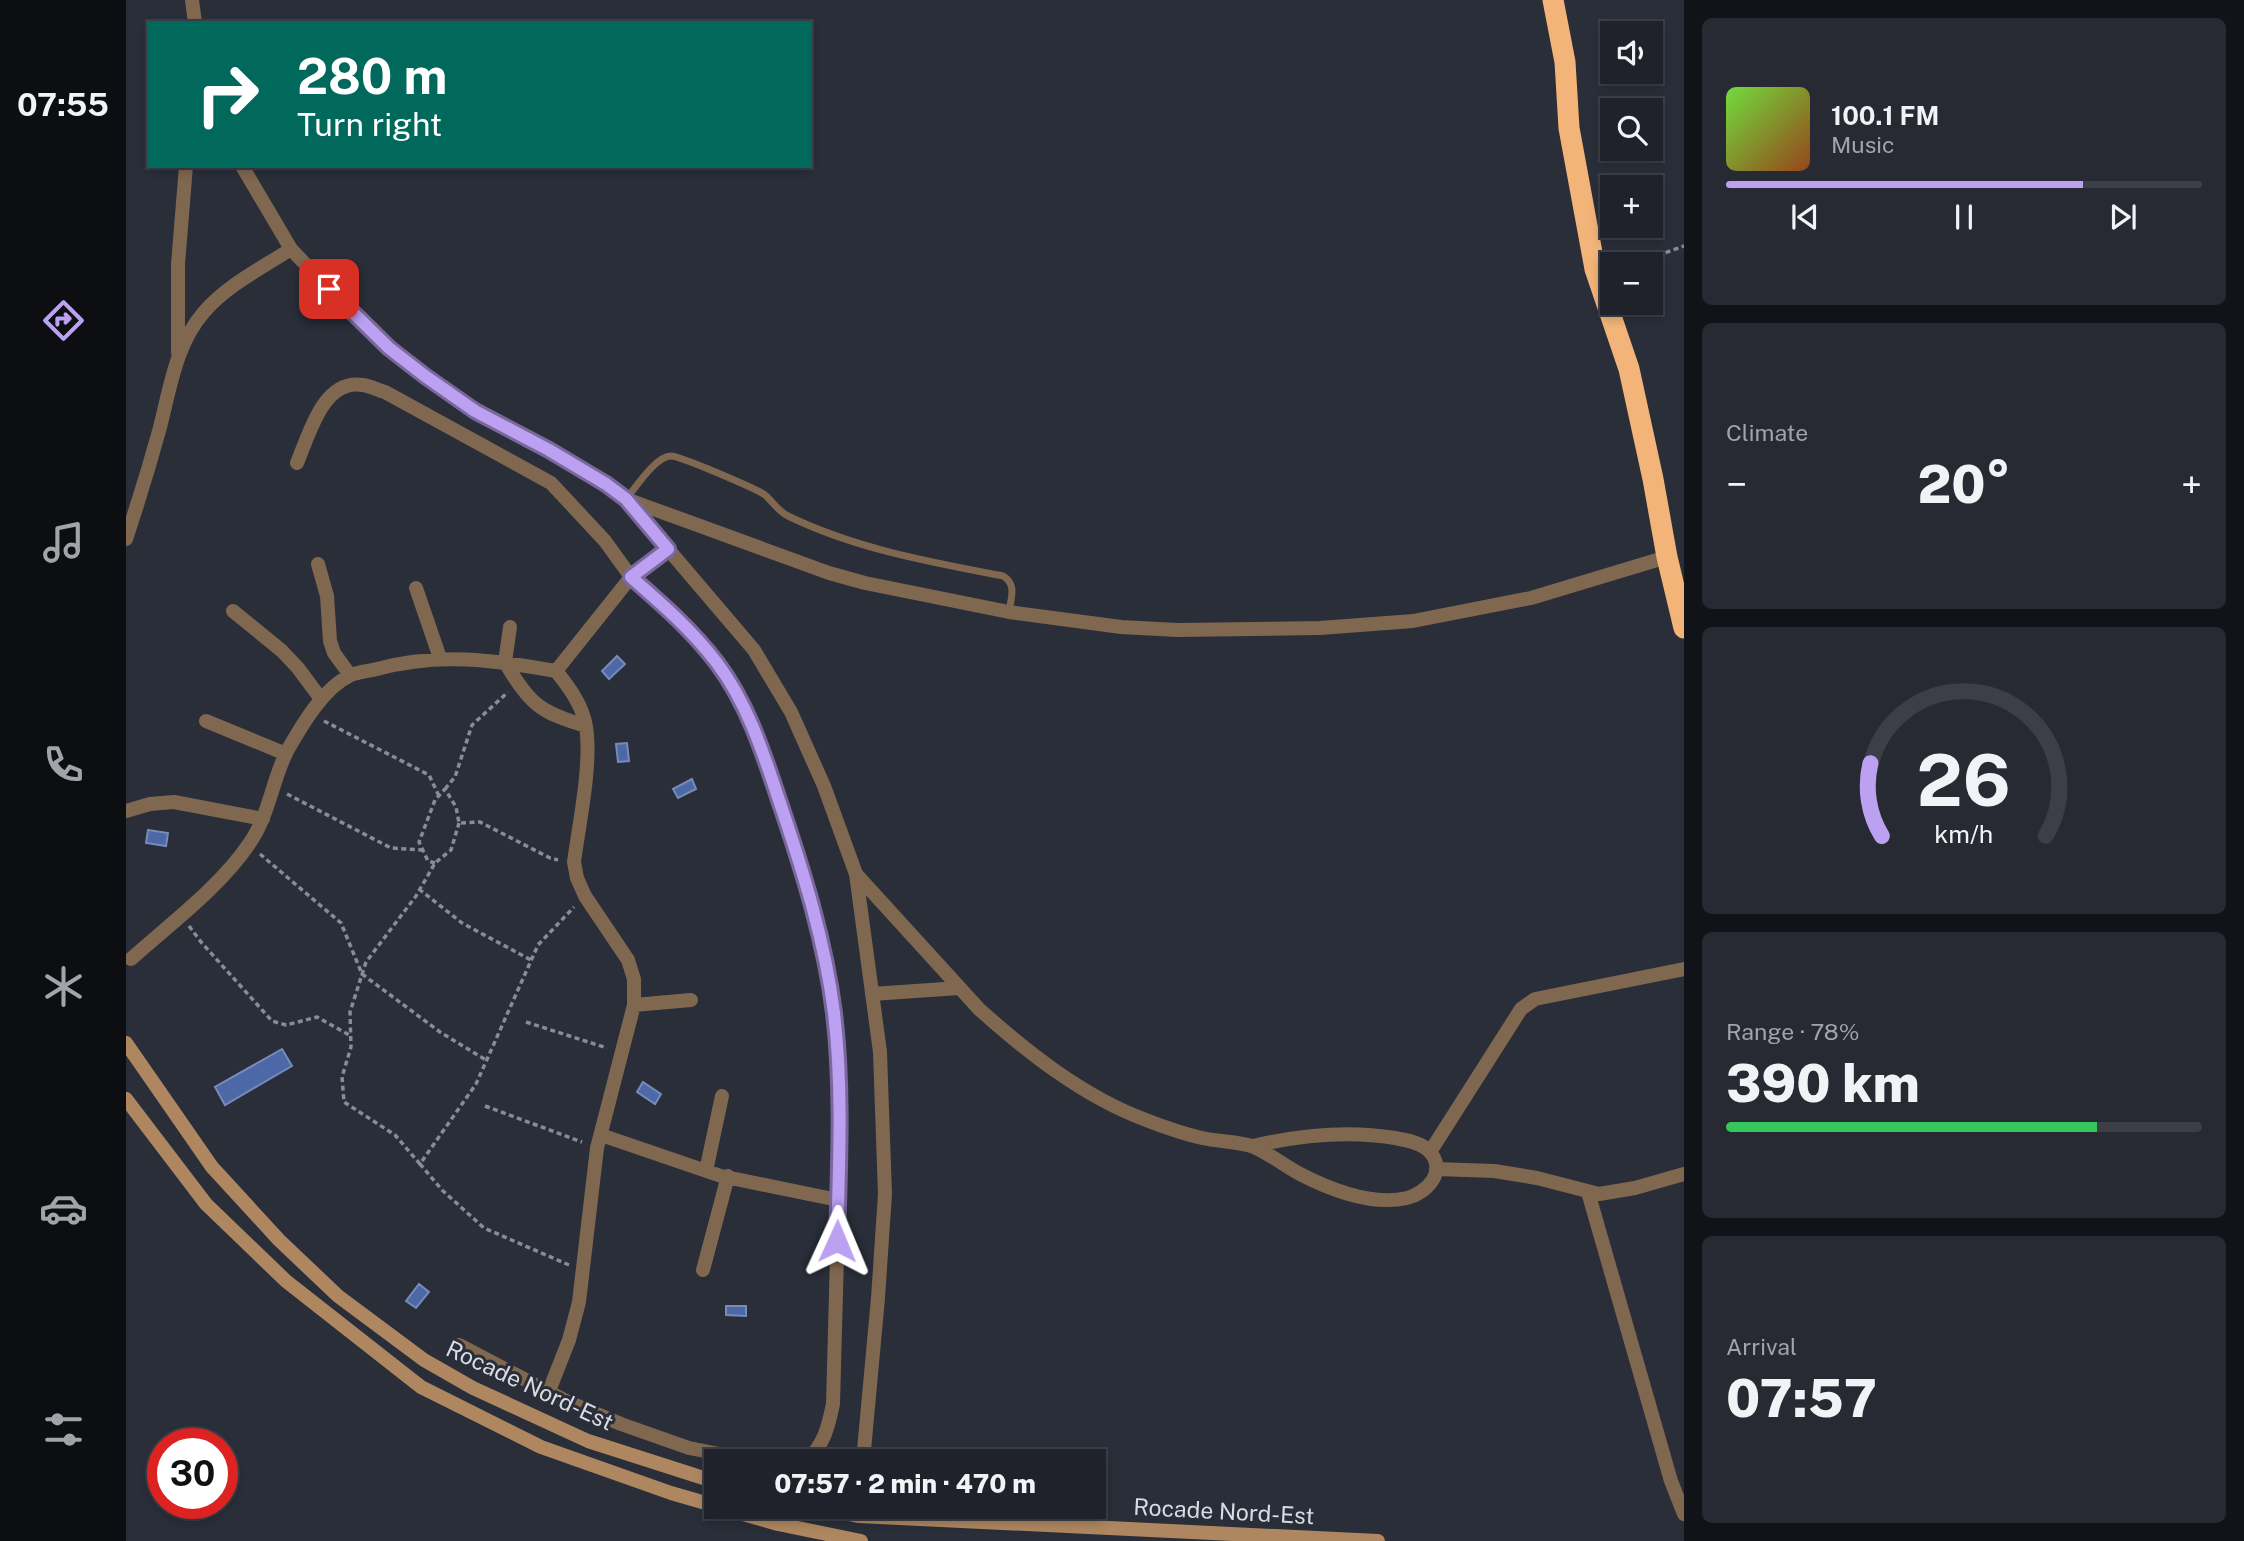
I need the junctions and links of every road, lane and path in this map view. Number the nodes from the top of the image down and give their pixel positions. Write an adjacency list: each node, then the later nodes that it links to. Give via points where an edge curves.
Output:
1 (192, 0): 3 (street)
2 (1553, 0): 14 (highway, via 1565,62 1569,128 1595,268 1629,369)
3 (195, 21)
4 (186, 168): 9 (street)
5 (243, 168): 7 (street)
6 (1684, 246): 8 (path)
7 (291, 249): 9 (street, via 204,311); 11 (street, via 389,348 425,376 475,411 549,450)
8 (1663, 254)
9 (178, 356): 12 (street)
10 (296, 463): 16 (street, via 327,399 344,386 362,384 551,484 605,541)
11 (626, 499): 13 (street); 19 (street, via 829,573); 19 (lane, via 658,460 670,456 685,460 764,495 786,515 837,536 880,550 1003,576 1013,586)
12 (126, 539)
13 (668, 549): 16 (street); 42 (street, via 754,650 791,712)
14 (1667, 557): 19 (street, via 1531,598 1413,621 1177,630); 21 (highway)
15 (318, 564): 25 (street, via 327,596 330,641)
16 (631, 577): 24 (street); 71 (street, via 689,628 719,665 765,757 807,884 834,1013 841,1108)
17 (416, 588): 22 (street)
18 (233, 611): 27 (street, via 282,651)
19 (1009, 611)
20 (510, 628): 23 (street)
21 (1684, 628)
22 (440, 658): 23 (street); 25 (street)
23 (505, 662): 24 (street); 26 (street)
24 (556, 671): 30 (street, via 578,703)
25 (350, 676): 27 (street)
26 (517, 683): 30 (street, via 542,710); 33 (path, via 472,725 455,777)
27 (321, 699): 28 (street)
28 (310, 712): 31 (street); 34 (path, via 429,775)
29 (206, 721): 31 (street)
30 (586, 726): 40 (street, via 588,754)
31 (286, 754): 32 (street)
32 (273, 788): 36 (street); 39 (path, via 391,848)
33 (445, 789): 34 (path); 37 (path)
34 (439, 796): 39 (path, via 425,821 419,842)
35 (126, 811): 36 (street, via 174,802)
36 (263, 819): 38 (street)
37 (459, 823): 40 (path, via 480,822 550,858); 41 (path, via 451,850)
38 (248, 846): 45 (street); 49 (path, via 341,923)
39 (422, 850): 41 (path, via 428,861)
40 (574, 862): 44 (street)
41 (435, 863): 43 (path)
42 (856, 874): 50 (street); 51 (street)
43 (419, 889): 47 (path, via 463,923); 49 (path)
44 (585, 896): 47 (path, via 538,945); 53 (street, via 628,960 635,979)
45 (181, 914): 46 (street); 55 (path, via 272,1021 286,1025 317,1017)
46 (131, 958)
47 (531, 960): 58 (path)
48 (1684, 969): 64 (street, via 1535,999 1521,1009)
49 (362, 974): 55 (path, via 350,1012); 58 (path)
50 (959, 988): 51 (street); 63 (street, via 1002,1029 1100,1098 1145,1120 1202,1138)
51 (872, 994): 77 (street, via 880,1052 885,1194)
52 (691, 1000): 53 (street)
53 (634, 1005): 57 (street)
54 (526, 1022): 57 (path)
55 (351, 1036): 65 (path, via 342,1077 344,1102 395,1135)
56 (126, 1043): 79 (street, Rocade Nord-Est, via 212,1167 338,1296 424,1360 472,1388 588,1441)
57 (623, 1053): 62 (street)
58 (486, 1060): 65 (path, via 476,1084)
59 (722, 1096): 67 (street)
60 (126, 1100): 80 (street, Rocade Nord-Est, via 216,1214 286,1281 421,1387 541,1447)
61 (485, 1106): 62 (path)
62 (599, 1141): 67 (street); 73 (street)
63 (1253, 1146): 64 (street, via 1297,1136 1364,1135 1396,1138); 66 (street, via 1302,1174 1373,1199 1418,1195 1432,1184)
64 (1430, 1152): 66 (street)
65 (420, 1164): 73 (path, via 484,1228)
66 (1436, 1169): 70 (street, via 1494,1171)
67 (706, 1171): 69 (street)
68 (1684, 1174): 70 (street, via 1635,1188)
69 (727, 1177): 71 (street); 72 (street)
70 (1588, 1192): 81 (street)
71 (838, 1200): 76 (street, via 832,1404)
72 (703, 1270)
73 (583, 1271): 75 (street, via 569,1340)
74 (459, 1345): 75 (street)
75 (549, 1391): 78 (street, via 610,1420)
76 (818, 1449)
77 (864, 1449)
78 (704, 1451)
79 (704, 1478)
80 (704, 1502)
81 (1684, 1514)
82 (761, 1519): 84 (street, Rocade Nord-Est)
83 (984, 1519): 85 (street, Rocade Nord-Est)
84 (861, 1541)
85 (1378, 1541)

